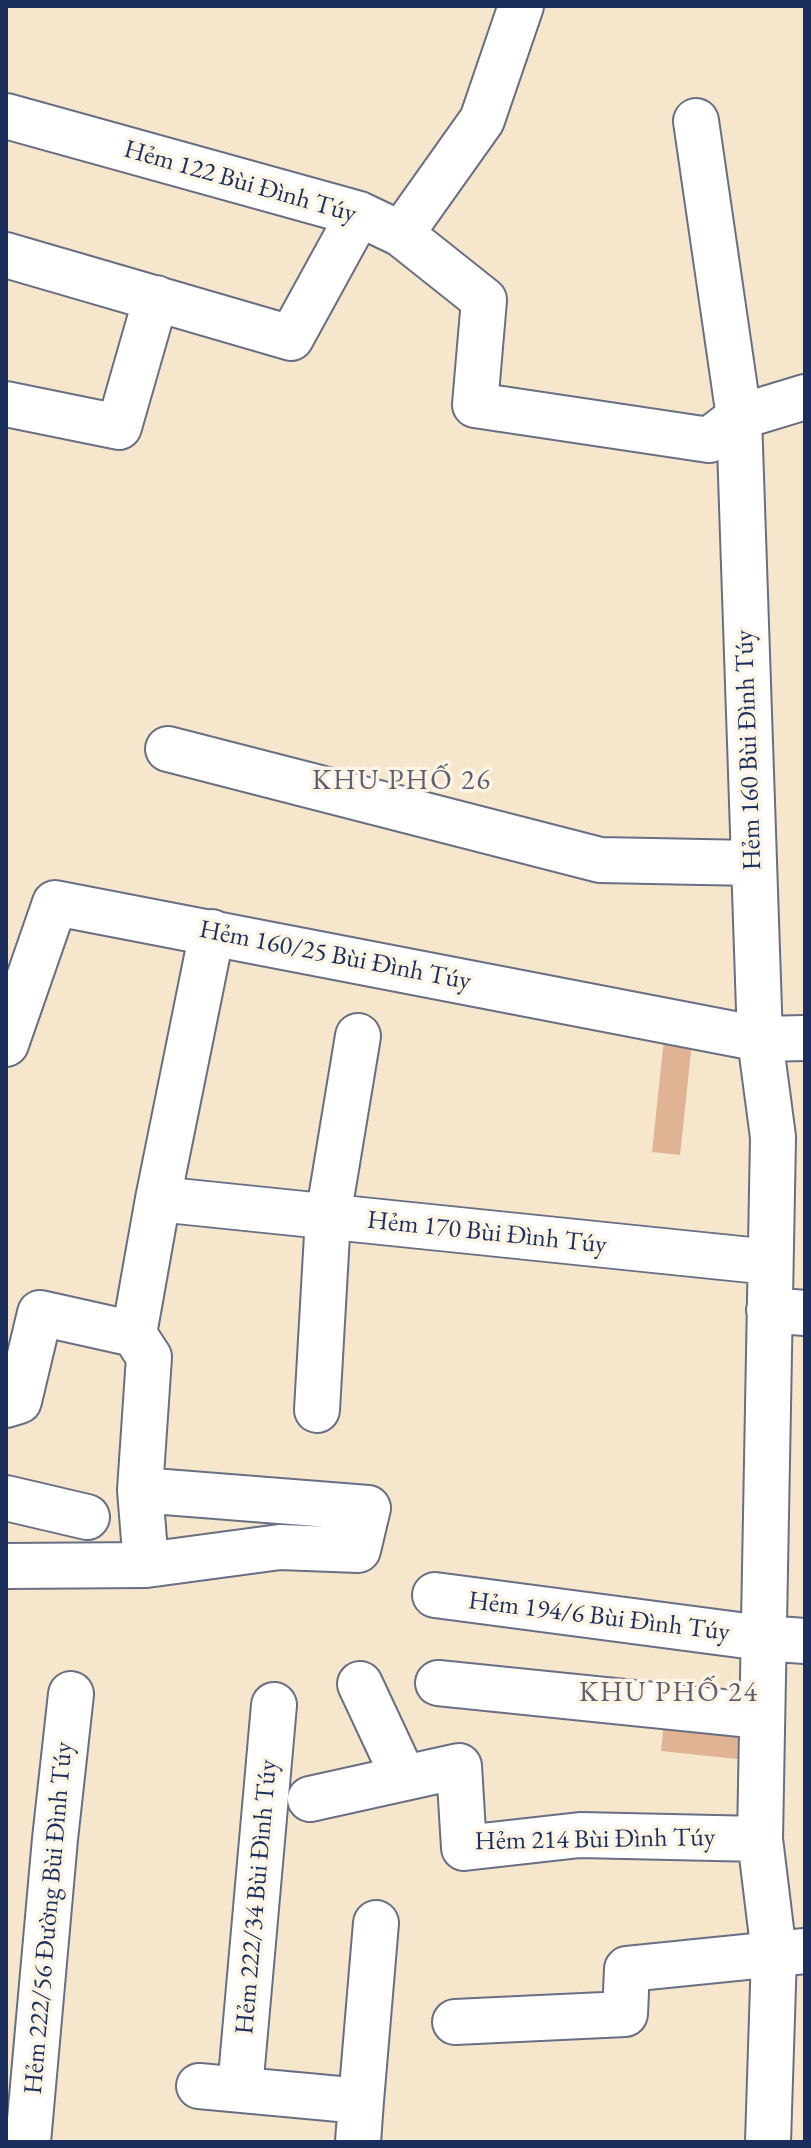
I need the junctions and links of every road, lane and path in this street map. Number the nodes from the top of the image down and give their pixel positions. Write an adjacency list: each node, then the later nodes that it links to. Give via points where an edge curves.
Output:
1 (521, 6): 5 (street, via 482,120)
2 (6, 116): 4 (street, Hẻm 122 Bùi Đình Túy)
3 (696, 121): 10 (street, Hẻm 160 Bùi Đình Túy)
4 (359, 214): 5 (street, Hẻm 122 Bùi Đình Túy); 7 (street, via 291,338)
5 (401, 234): 10 (street, Hẻm 122 Bùi Đình Túy, via 484,300 475,405 709,440)
6 (6, 255): 7 (street)
7 (156, 298): 9 (street, via 119,427)
8 (805, 397): 10 (street, Hẻm 122 Bùi Đình Túy)
9 (6, 404)
10 (739, 417): 12 (street, Hẻm 160 Bùi Đình Túy)
11 (168, 749): 12 (street, via 600,860)
12 (753, 863): 16 (street, Hẻm 160 Bùi Đình Túy)
13 (212, 932): 16 (street, Hẻm 160/25 Bùi Đình Túy); 17 (street, Hẻm 160/25 Bùi Đình Túy, via 55,903); 18 (street)
14 (358, 1036): 19 (street)
15 (805, 1038): 16 (street)
16 (760, 1039): 20 (street, Hẻm 160 Bùi Đình Túy, via 773,1137)
17 (6, 1044)
18 (158, 1199): 19 (street, Hẻm 170 Bùi Đình Túy); 23 (street)
19 (328, 1217): 20 (street, Hẻm 170 Bùi Đình Túy); 25 (street)
20 (770, 1262): 22 (street)
21 (23, 1310): 23 (street); 24 (street, via 19,1401)
22 (787, 1312): 34 (street, via 768,1402)
23 (134, 1334): 26 (street, via 149,1357)
24 (6, 1405)
25 (317, 1410)
26 (140, 1490): 28 (street); 31 (street)
27 (6, 1498): 29 (street)
28 (276, 1501): 30 (street); 30 (street, via 368,1508 358,1550)
29 (87, 1517)
30 (280, 1547): 31 (street)
31 (146, 1565): 32 (street)
32 (6, 1566)
33 (435, 1595): 34 (street, Hẻm 194/6 Bùi Đình Túy)
34 (762, 1638): 35 (street, Hẻm 194/6 Bùi Đình Túy); 40 (street)
35 (805, 1641)
36 (438, 1683): 40 (street)
37 (360, 1684): 41 (street)
38 (71, 1694): 48 (street, Hẻm 222/56 Đường Bùi Đình Túy)
39 (274, 1705): 47 (street, Hẻm 222/34 Bùi Đình Túy, via 219,2088)
40 (761, 1716): 43 (street)
41 (403, 1776): 42 (street, Hẻm 214 Bùi Đình Túy); 43 (street, Hẻm 214 Bùi Đình Túy, via 459,1766 464,1848 580,1835)
42 (310, 1799)
43 (760, 1839): 45 (street)
44 (376, 1923): 47 (street)
45 (789, 1952): 46 (street, via 627,1969 625,2014); 49 (street)
46 (455, 2022)
47 (360, 2122)
48 (28, 2142)
49 (768, 2142)

